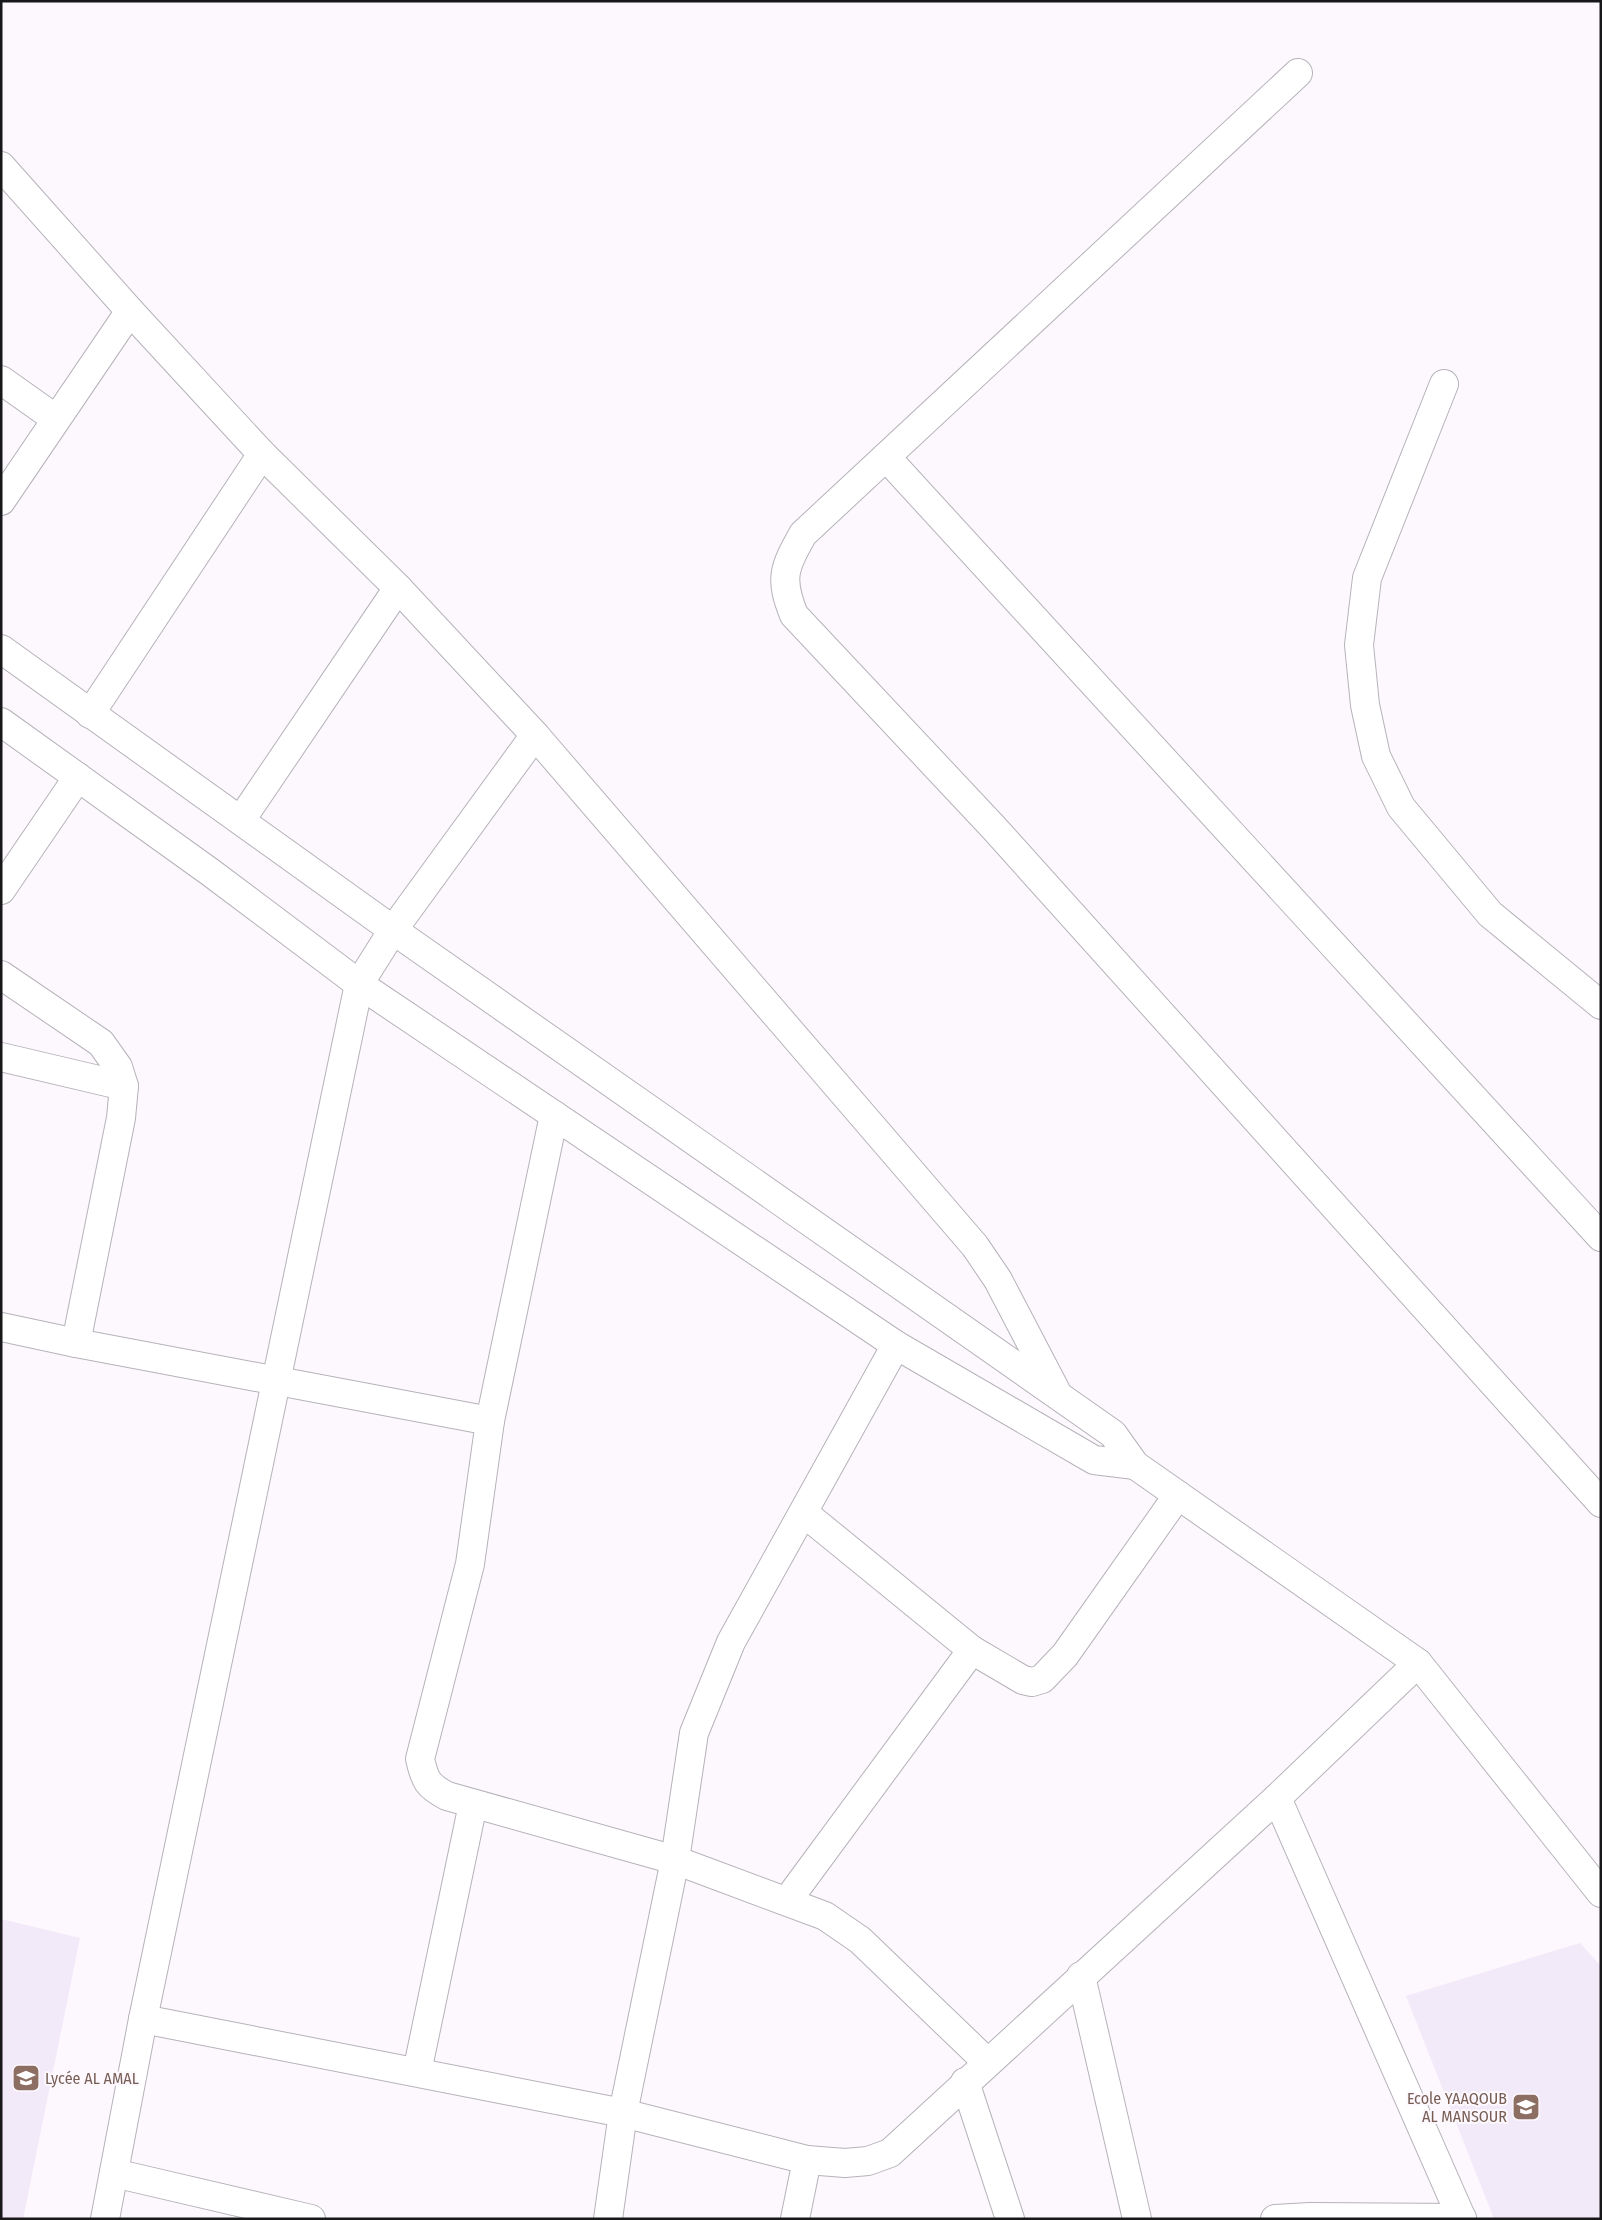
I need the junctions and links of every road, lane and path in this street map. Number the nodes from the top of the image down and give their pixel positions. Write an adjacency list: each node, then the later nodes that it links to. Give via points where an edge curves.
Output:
1 (1298, 73): 8 (street)
2 (1, 166): 3 (street)
3 (130, 311): 6 (street); 7 (street)
4 (1, 380): 6 (street)
5 (1444, 384): 21 (street, via 1368,578 1359,645 1365,705 1376,756 1401,807 1490,914)
6 (56, 419): 9 (street)
7 (262, 454): 10 (street); 12 (street)
8 (886, 457): 25 (street); 34 (street, via 803,534 789,559 784,578 786,595 794,615 994,828)
9 (1, 501)
10 (398, 588): 14 (street); 16 (street)
11 (1, 650): 12 (street)
12 (90, 714): 16 (street)
13 (1, 722): 15 (street)
14 (535, 735): 18 (street); 30 (street, via 975,1246 998,1280)
15 (78, 777): 17 (street); 20 (street)
16 (241, 820): 18 (street)
17 (1, 890)
18 (393, 930): 20 (street); 30 (street)
19 (1, 975): 23 (street, via 101,1043 118,1068)
20 (359, 984): 24 (street); 29 (street)
21 (1601, 1005)
22 (1, 1057): 23 (street)
23 (124, 1086): 27 (street, via 121,1118)
24 (554, 1116): 28 (street); 31 (street)
25 (1601, 1237)
26 (1, 1326): 27 (street)
27 (76, 1343): 29 (street)
28 (896, 1346): 32 (street, via 1094,1460); 35 (street)
29 (276, 1380): 31 (street); 44 (street)
30 (1057, 1394): 32 (street, via 1113,1434)
31 (490, 1421): 39 (street, via 470,1564 420,1760 423,1775 431,1788)
32 (1135, 1465): 33 (street)
33 (1178, 1495): 36 (street, via 1065,1655 1042,1679 1023,1680); 37 (street)
34 (1601, 1503)
35 (804, 1514): 36 (street); 40 (street, via 731,1642 694,1733)
36 (972, 1650): 42 (street)
37 (1418, 1662): 38 (street); 41 (street)
38 (1277, 1798): 43 (street); 51 (street)
39 (473, 1804): 40 (street); 46 (street)
40 (675, 1860): 42 (street); 48 (street)
41 (1601, 1893)
42 (787, 1901): 45 (street, via 825,1916 860,1940)
43 (1081, 1976): 45 (street); 57 (street)
44 (143, 2019): 46 (street); 50 (street)
45 (987, 2062): 47 (street)
46 (417, 2072): 48 (street)
47 (965, 2082): 49 (street, via 890,2153 868,2161 845,2163); 56 (street)
48 (624, 2113): 49 (street); 54 (street)
49 (807, 2160): 55 (street)
50 (114, 2173): 52 (street); 53 (street)
51 (1462, 2218): 58 (street)
52 (105, 2219)
53 (311, 2219)
54 (608, 2219)
55 (795, 2219)
56 (1010, 2219)
57 (1137, 2219)
58 (1275, 2219)

